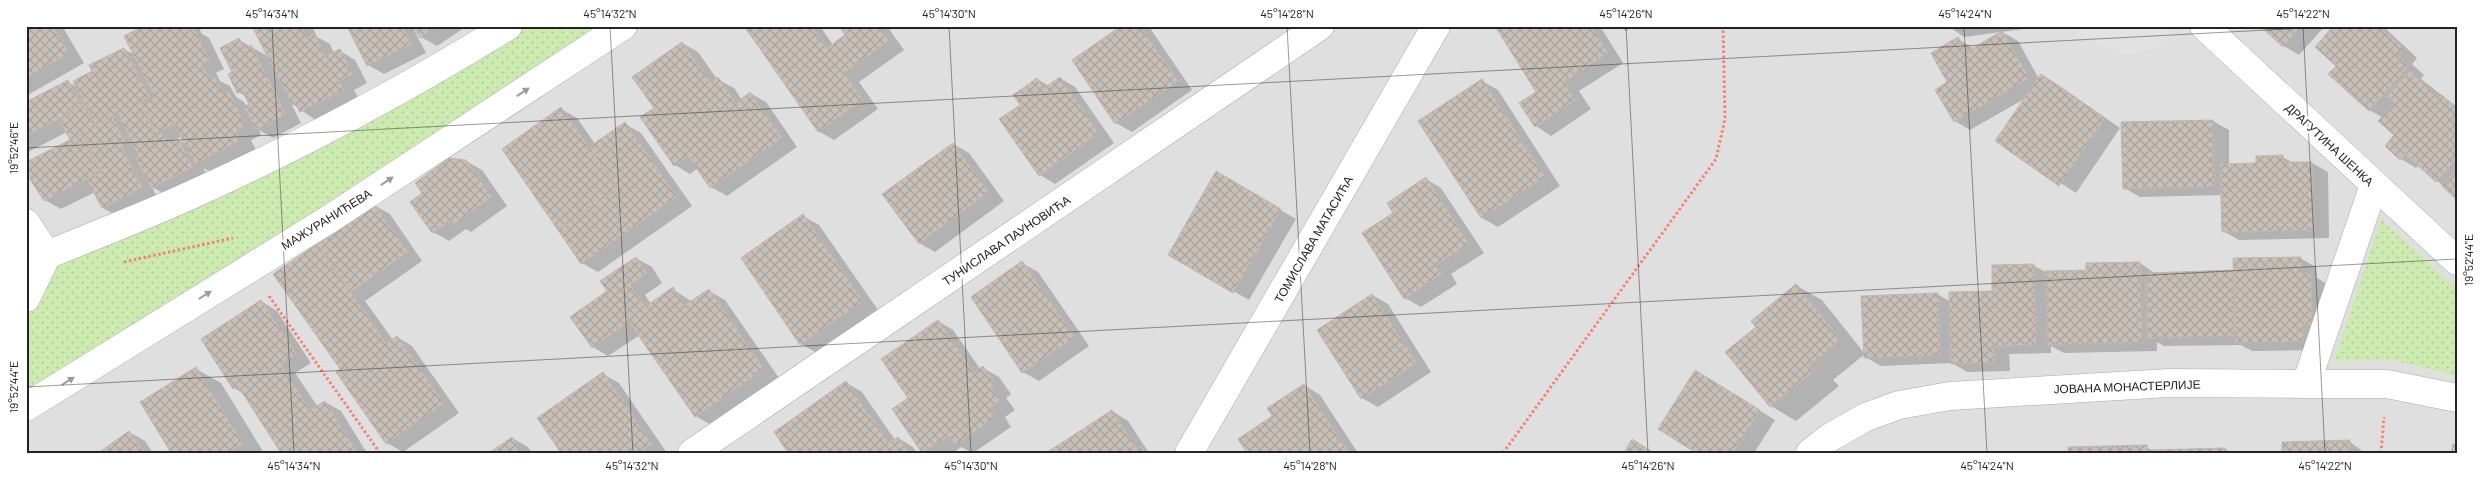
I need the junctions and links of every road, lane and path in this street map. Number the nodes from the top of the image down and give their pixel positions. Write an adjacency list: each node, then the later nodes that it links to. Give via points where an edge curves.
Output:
1 (508, 26): 10 (street, via 377,102 273,156 190,196)
2 (623, 26): 13 (street, МАЖУРАНИЋЕВА, one-way to 2, via 332,218)
3 (1320, 26): 19 (street, ТУНИСЛАВА ПАУНОВИЋА)
4 (1436, 26): 20 (street, ТОМИСЛАВА МАТАСИЋА)
5 (1723, 26): 21 (path, via 1725,119 1716,159)
6 (2204, 26): 7 (street, ДРАГУТИНА ШЕНКА)
7 (2374, 185): 11 (street, ДРАГУТИНА ШЕНКА); 15 (street)
8 (26, 223): 10 (street)
9 (237, 238): 12 (path)
10 (37, 258): 14 (street)
11 (2457, 261)
12 (123, 262)
13 (249, 267): 17 (street, МАЖУРАНИЋЕВА, one-way to 13); 18 (path)
14 (26, 298)
15 (2306, 384): 16 (street, ЈОВАНА МОНАСТЕРЛИЈЕ, via 2387,384); 22 (street, ЈОВАНА МОНАСТЕРЛИЈЕ, via 2169,383 1950,396 1899,405 1866,416)
16 (2457, 398)
17 (26, 407)
18 (380, 453)
19 (692, 453)
20 (1189, 453)
21 (1503, 453)
22 (1810, 453)

